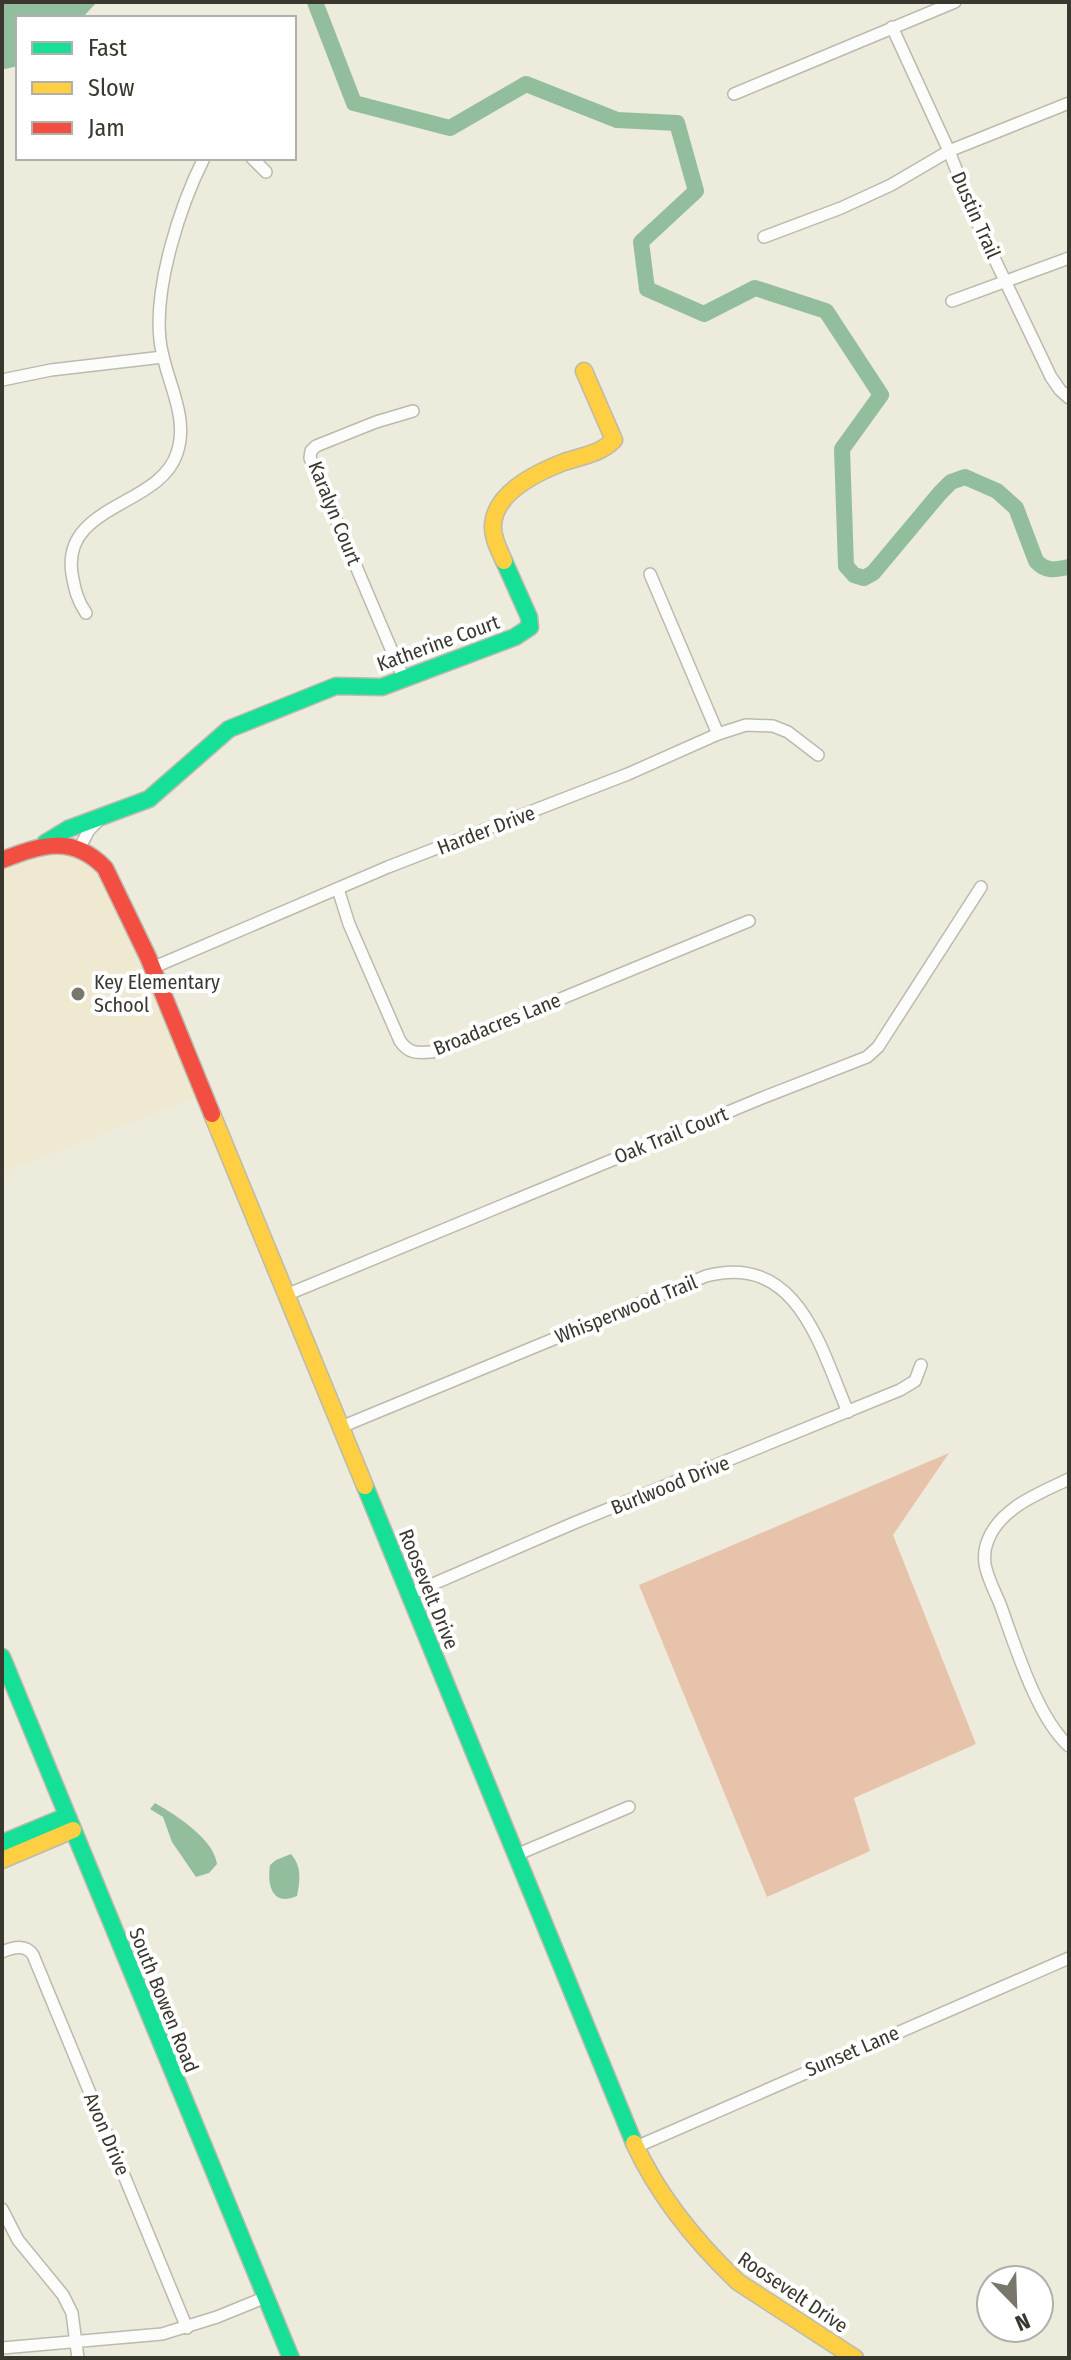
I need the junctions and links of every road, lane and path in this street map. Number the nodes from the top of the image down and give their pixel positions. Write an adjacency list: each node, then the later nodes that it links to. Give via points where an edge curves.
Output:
1 (955, 2): 2 (street)
2 (892, 27): 3 (street); 5 (street, Dustin Trail)
3 (734, 94)
4 (1069, 103): 5 (street)
5 (949, 151): 9 (street, via 891,185); 11 (street, Dustin Trail)
6 (203, 160): 13 (street, via 188,191 161,292)
7 (254, 160): 8 (street)
8 (266, 172)
9 (764, 237)
10 (1069, 258): 11 (street)
11 (1007, 282): 12 (street); 16 (street, Dustin Trail, via 1051,377)
12 (952, 301)
13 (163, 357): 15 (street); 19 (street, via 181,419 179,448 169,470 80,534 71,563 76,599)
14 (584, 371): 20 (street, Katherine Court, via 614,440 603,452 563,462 511,491 493,524 530,627)
15 (2, 380)
16 (1069, 398)
17 (413, 411): 20 (street, Karalyn Court, via 316,446 310,458)
18 (650, 574): 21 (street)
19 (86, 613)
20 (403, 677): 23 (street, Katherine Court, via 382,687 336,686 229,729 149,799)
21 (718, 734): 22 (street, Harder Drive, via 746,725 773,726); 28 (street, Harder Drive)
22 (818, 755)
23 (103, 818): 24 (street, Katherine Court, via 63,831); 25 (street, Katherine Court)
24 (42, 845): 25 (street); 26 (street)
25 (80, 847): 30 (street, Roosevelt Drive, via 105,868)
26 (2, 860)
27 (981, 887): 31 (street, Oak Trail Court, via 867,1057)
28 (338, 889): 29 (street, Broadacres Lane, via 400,1041 413,1053 432,1052); 30 (street, Harder Drive)
29 (749, 921)
30 (152, 968): 31 (street, Roosevelt Drive)
31 (286, 1295): 34 (street, Roosevelt Drive)
32 (921, 1365): 33 (street, Burlwood Drive, via 915,1381)
33 (848, 1412): 34 (street, Whisperwood Trail, via 801,1306 776,1285 739,1271 706,1276); 36 (street, Burlwood Drive)
34 (341, 1427): 36 (street, Roosevelt Drive)
35 (1069, 1479): 38 (street, via 1020,1503 1003,1518 989,1537 985,1567 1048,1720)
36 (410, 1594): 42 (street, Roosevelt Drive)
37 (2, 1657): 40 (street, South Bowen Road)
38 (1069, 1746)
39 (629, 1807): 42 (street)
40 (70, 1823): 41 (street); 43 (street); 48 (street, South Bowen Road)
41 (2, 1843)
42 (516, 1855): 46 (street, Roosevelt Drive)
43 (2, 1860)
44 (2, 1952): 49 (street, Avon Drive, via 22,1947 33,1955)
45 (1069, 1958): 46 (street, Sunset Lane)
46 (636, 2147): 54 (street, Roosevelt Drive, via 668,2201 721,2267)
47 (2, 2209): 50 (street, via 35,2264 63,2295)
48 (266, 2297): 49 (street); 53 (street, South Bowen Road)
49 (187, 2328): 50 (street)
50 (77, 2340): 51 (street); 52 (street)
51 (2, 2348)
52 (78, 2358)
53 (291, 2358)
54 (855, 2358)

